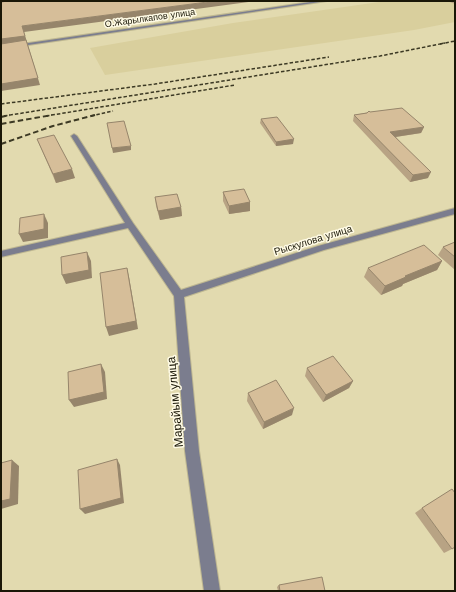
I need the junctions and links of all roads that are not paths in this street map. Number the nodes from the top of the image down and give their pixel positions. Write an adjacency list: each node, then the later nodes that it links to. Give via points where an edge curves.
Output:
1 (325, 1): 2 (street, О.Жарылкапов улица)
2 (1, 48)
3 (74, 136): 5 (street)
4 (455, 211): 7 (street, Рыскулова улица, via 321,248)
5 (130, 225): 6 (street); 7 (street)
6 (1, 254)
7 (179, 295): 8 (street, Марайым улица, via 192,451)
8 (212, 591)

